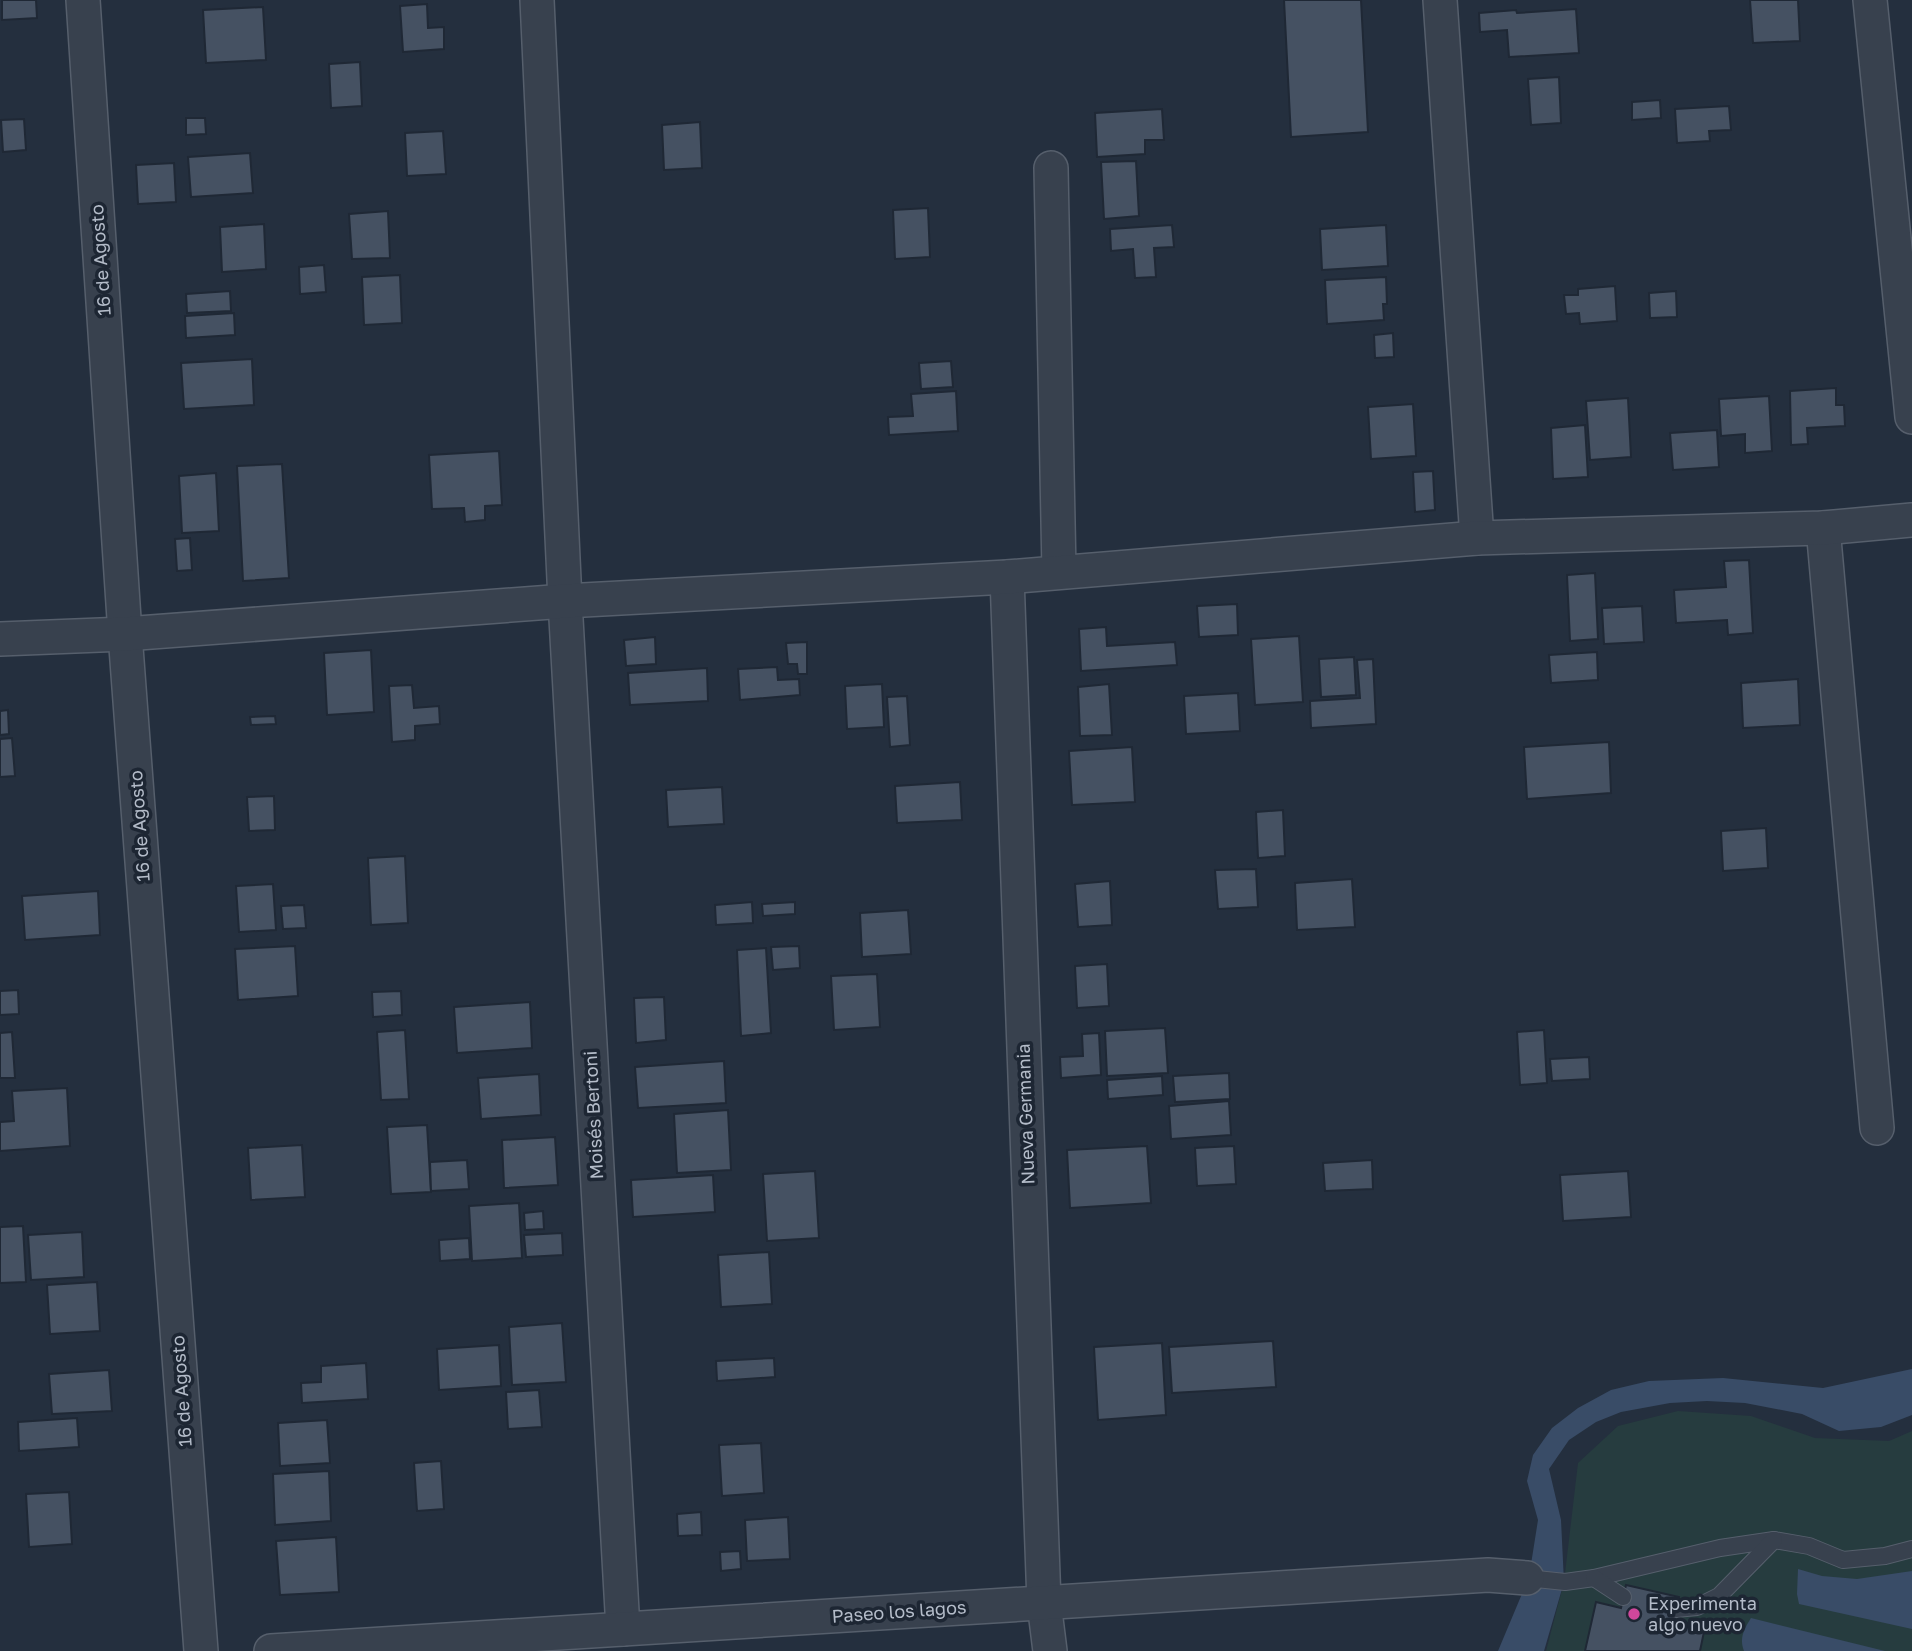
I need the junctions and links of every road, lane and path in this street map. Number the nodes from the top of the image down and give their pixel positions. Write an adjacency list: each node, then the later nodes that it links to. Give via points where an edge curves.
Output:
1 (83, 0): 13 (street, 16 de Agosto)
2 (537, 0): 12 (street, Moisés Bertoni)
3 (1440, 0): 9 (street)
4 (1870, 0): 6 (street)
5 (1051, 168): 10 (street)
6 (1912, 417)
7 (1912, 520): 8 (street)
8 (1823, 528): 9 (street); 15 (street)
9 (1477, 538): 10 (street)
10 (1059, 572): 11 (street)
11 (1007, 576): 12 (street); 21 (street, Nueva Germania)
12 (565, 601): 13 (street); 23 (street, Moisés Bertoni)
13 (125, 634): 14 (street); 24 (street, 16 de Agosto)
14 (0, 639)
15 (1877, 1128)
16 (1774, 1540): 17 (lane, via 1809,1546 1843,1560); 19 (lane); 22 (lane, via 1719,1596 1697,1608)
17 (1912, 1549)
18 (1527, 1578): 19 (lane, via 1565,1582); 21 (street, Paseo los lagos, via 1488,1575)
19 (1594, 1578): 20 (lane)
20 (1623, 1597)
21 (1044, 1603): 23 (street, Paseo los lagos); 26 (street, Nueva Germania)
22 (1676, 1609)
23 (623, 1629): 25 (street, Paseo los lagos)
24 (201, 1651)
25 (271, 1651)
26 (1049, 1651)

